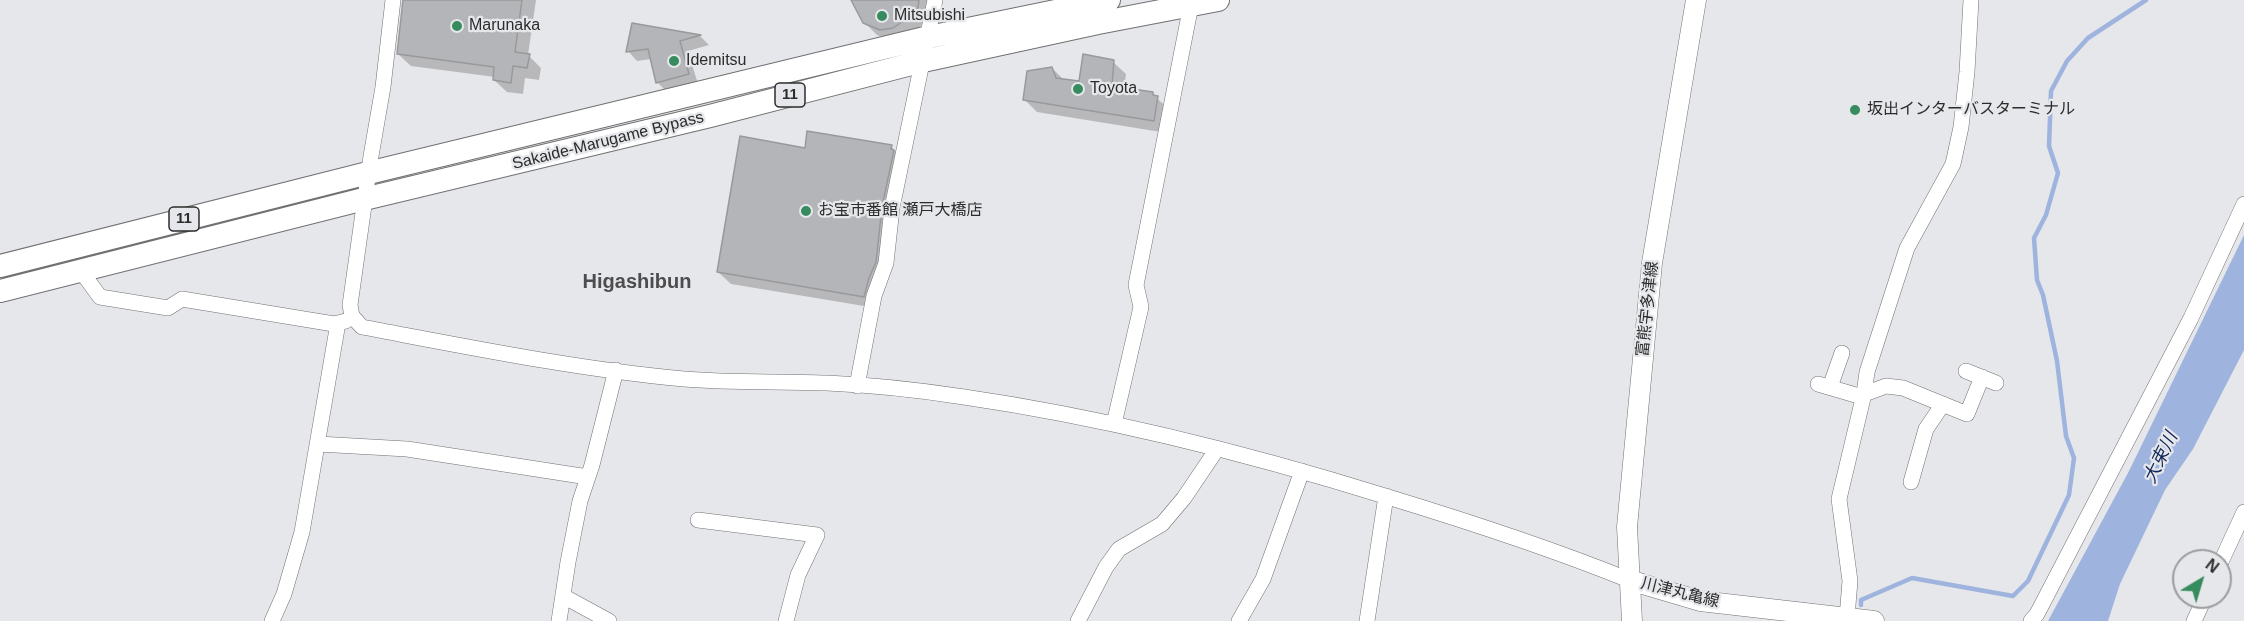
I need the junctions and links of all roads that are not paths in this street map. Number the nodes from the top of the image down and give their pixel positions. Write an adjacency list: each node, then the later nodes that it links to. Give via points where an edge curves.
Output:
1 (393, 0): 10 (street)
2 (935, 0): 8 (street)
3 (1109, 0): 8 (highway, Sakaide-Marugame Bypass / 11)
4 (1218, 0): 7 (highway, Sakaide-Marugame Bypass / 11)
5 (1696, 0): 34 (main road, 富熊宇多津線, via 1652,263 1628,516)
6 (1971, 0): 22 (street, via 1961,127 1953,164 1907,248 1867,372)
7 (1191, 2): 9 (highway, Sakaide-Marugame Bypass / 11); 24 (street, via 1136,285 1141,307)
8 (929, 37): 9 (street); 10 (highway, Sakaide-Marugame Bypass / 11)
9 (923, 61): 11 (highway, Sakaide-Marugame Bypass / 11); 21 (street, via 892,208 886,263 874,296)
10 (368, 173): 11 (street); 13 (highway, Sakaide-Marugame Bypass / 11)
11 (364, 199): 14 (highway, Sakaide-Marugame Bypass / 11); 16 (street, via 350,305)
12 (2244, 204): 46 (street, via 2151,397)
13 (0, 266)
14 (81, 271): 15 (highway, Sakaide-Marugame Bypass / 11); 17 (street, via 100,297 168,308 183,299)
15 (0, 291)
16 (354, 318): 17 (street); 19 (street, via 362,327)
17 (338, 323): 25 (street)
18 (1842, 353): 22 (street, via 1824,386)
19 (616, 370): 21 (street, via 689,379); 28 (street)
20 (1966, 371): 23 (street, via 1989,380 1967,414)
21 (857, 386): 24 (street, via 961,396)
22 (1864, 394): 23 (street, via 1886,386 1903,388); 36 (street, via 1839,499 1850,581)
23 (1943, 404): 29 (street, via 1926,429)
24 (1114, 424): 26 (street)
25 (318, 444): 28 (street, via 407,449); 37 (street, via 302,532)
26 (1217, 449): 27 (street); 41 (street, via 1162,524 1119,549)
27 (1302, 471): 30 (street); 42 (street, via 1263,579)
28 (588, 477): 35 (street)
29 (1911, 482)
30 (1386, 496): 34 (street, via 1529,542); 43 (street)
31 (2244, 512): 33 (street)
32 (698, 519): 40 (street, via 817,536 798,575)
33 (2227, 549)
34 (1629, 580): 36 (main road, 川津丸亀線, via 1700,601); 44 (main road, 富熊宇多津線)
35 (563, 596): 38 (street); 39 (street)
36 (1847, 617): 45 (main road, 川津丸亀線)
37 (272, 621)
38 (559, 621)
39 (609, 621)
40 (786, 621)
41 (1078, 621)
42 (1239, 621)
43 (1367, 621)
44 (1632, 621)
45 (1873, 621)
46 (2031, 621)

